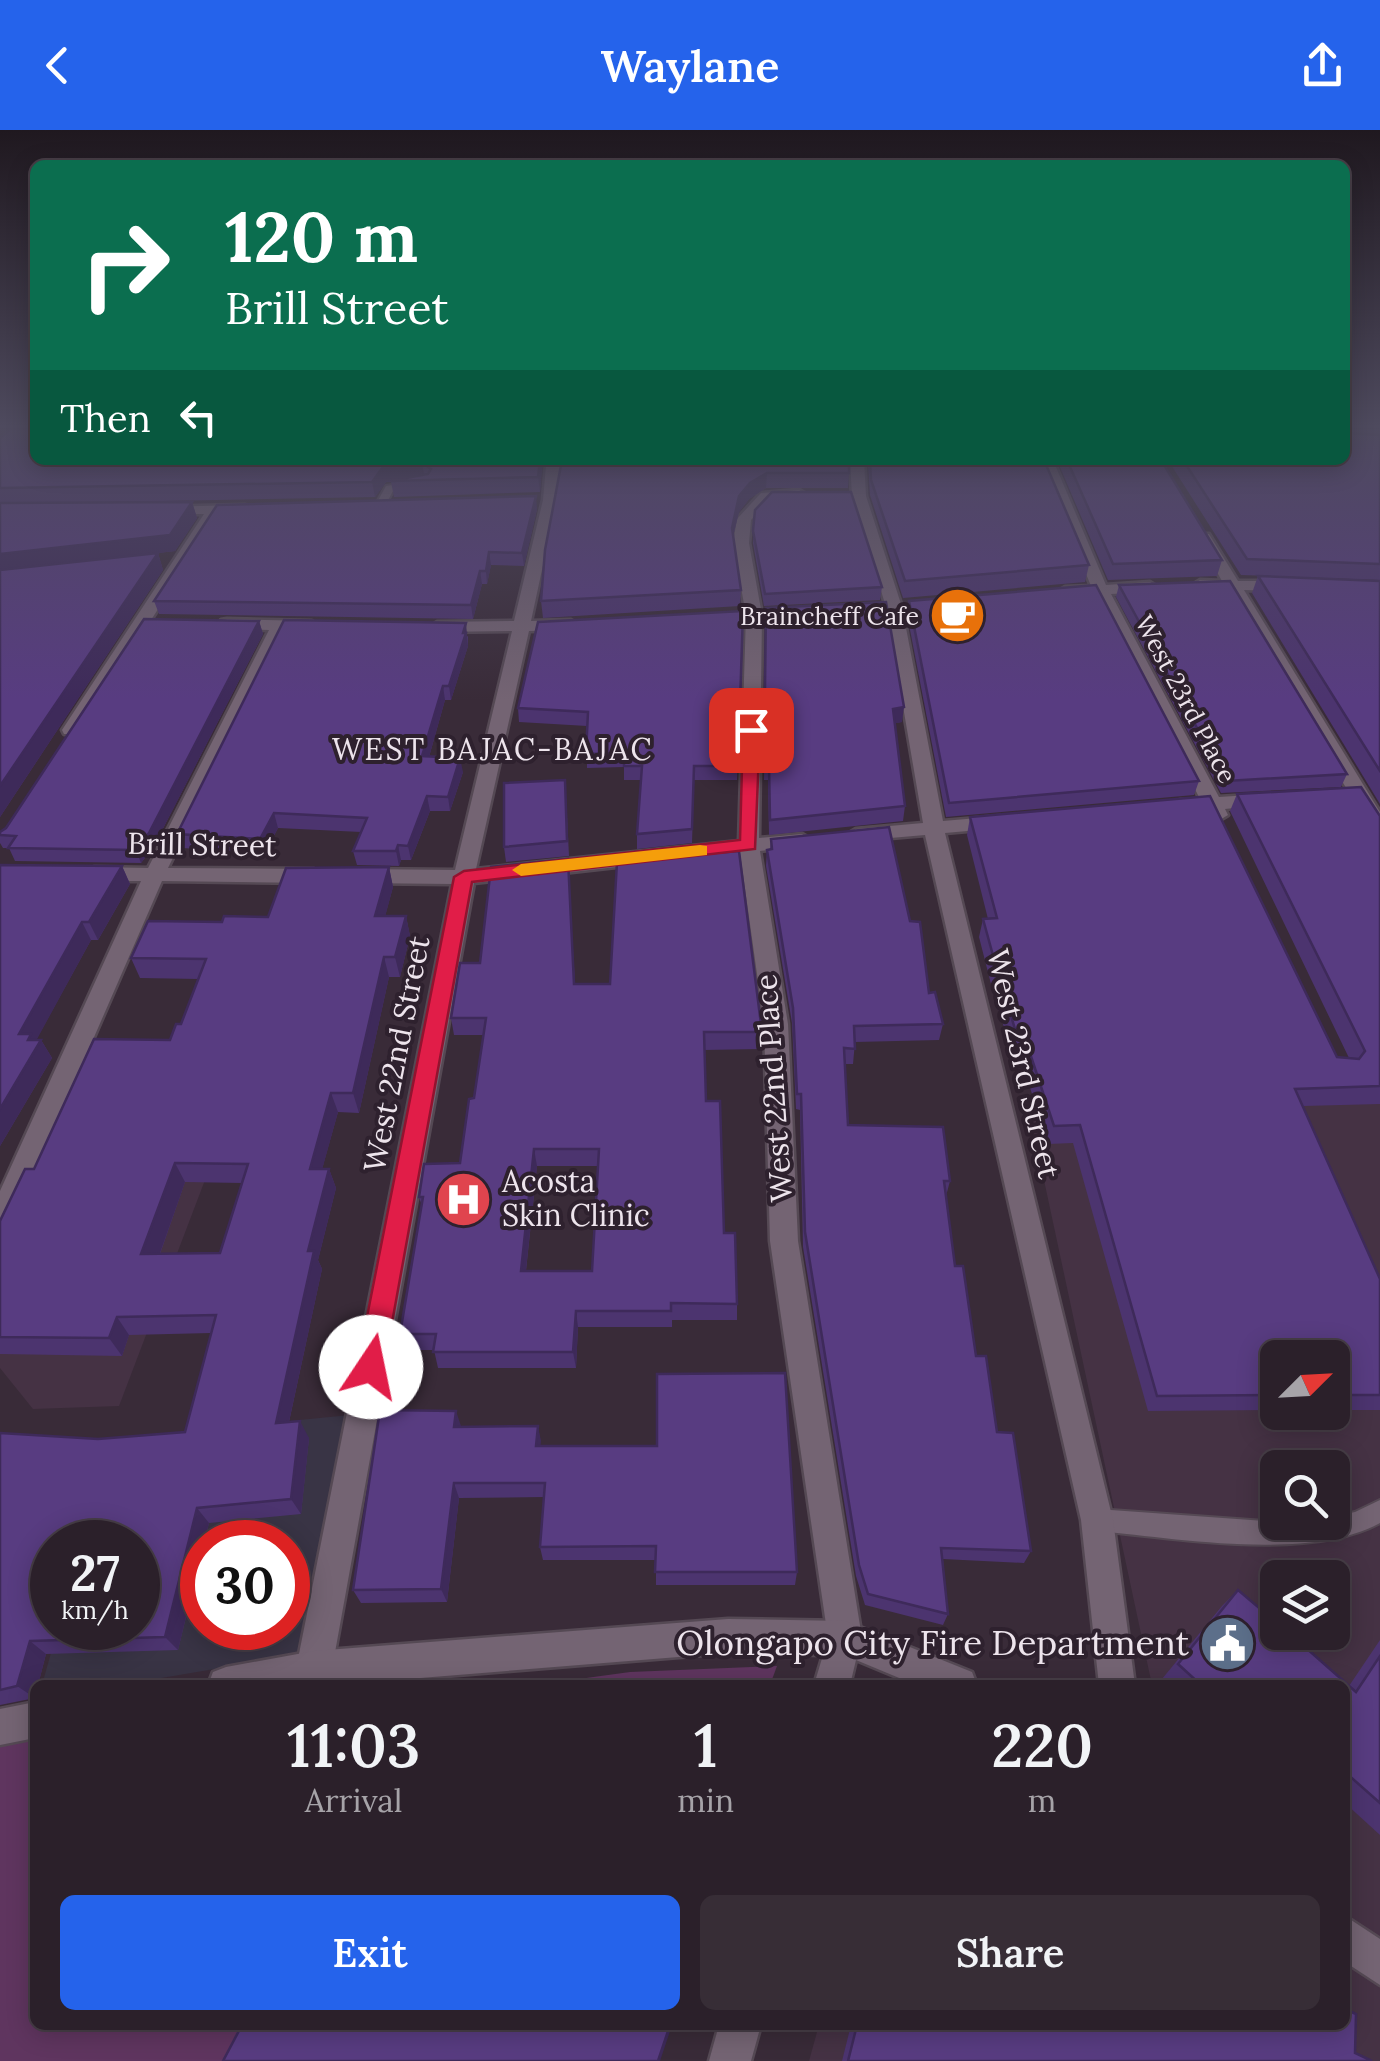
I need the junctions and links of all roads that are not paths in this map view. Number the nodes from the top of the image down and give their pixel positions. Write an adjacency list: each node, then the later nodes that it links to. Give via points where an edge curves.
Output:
1 (207, 519): 13 (street, via 173,560)
2 (537, 519): 20 (street, West 22nd Street)
3 (744, 519): 11 (street, West 22nd Place, via 741,543)
4 (860, 519): 26 (street, West 23rd Street, via 894,607)
5 (1071, 519): 9 (street, West 23rd Place)
6 (1196, 522): 7 (street)
7 (1232, 584): 8 (street); 9 (street); 27 (street, via 1350,796)
8 (1306, 587)
9 (1100, 588): 10 (street); 23 (street, West 23rd Place)
10 (1044, 594)
11 (762, 614): 12 (street); 29 (street, West 22nd Place)
12 (734, 616)
13 (141, 622): 14 (street); 21 (street)
14 (160, 623)
15 (200, 624): 17 (street)
16 (596, 624): 20 (street)
17 (279, 626): 18 (street); 31 (street)
18 (339, 626)
19 (418, 627): 20 (street)
20 (518, 628): 32 (street, West 22nd Street)
21 (65, 739)
22 (1286, 799): 23 (street)
23 (1212, 803): 24 (street); 28 (street, West 23rd Place)
24 (1152, 808)
25 (1014, 821): 26 (street, Brill Street)
26 (934, 828): 29 (street, Brill Street); 35 (street, West 23rd Street)
27 (1380, 828)
28 (1229, 838)
29 (749, 845): 32 (street, Brill Street); 36 (street, West 22nd Place, via 776,1024 784,1242)
30 (77, 874): 31 (street, Brill Street)
31 (154, 876): 32 (street, Brill Street); 33 (street)
32 (464, 877): 37 (street, West 22nd Street)
33 (0, 1221)
34 (1380, 1512): 35 (lane, via 1368,1522 1318,1533)
35 (1097, 1520): 41 (street, West 23rd Street)
36 (845, 1638): 37 (street, via 728,1636); 39 (street, West 22nd Place); 40 (street)
37 (314, 1669): 38 (street)
38 (254, 1680)
39 (833, 1680)
40 (948, 1680)
41 (1116, 1680)
42 (30, 1721): 43 (street)
43 (0, 1726)
44 (1350, 1940): 45 (street)
45 (1380, 1965)
46 (739, 2030): 47 (street)
47 (730, 2061)

